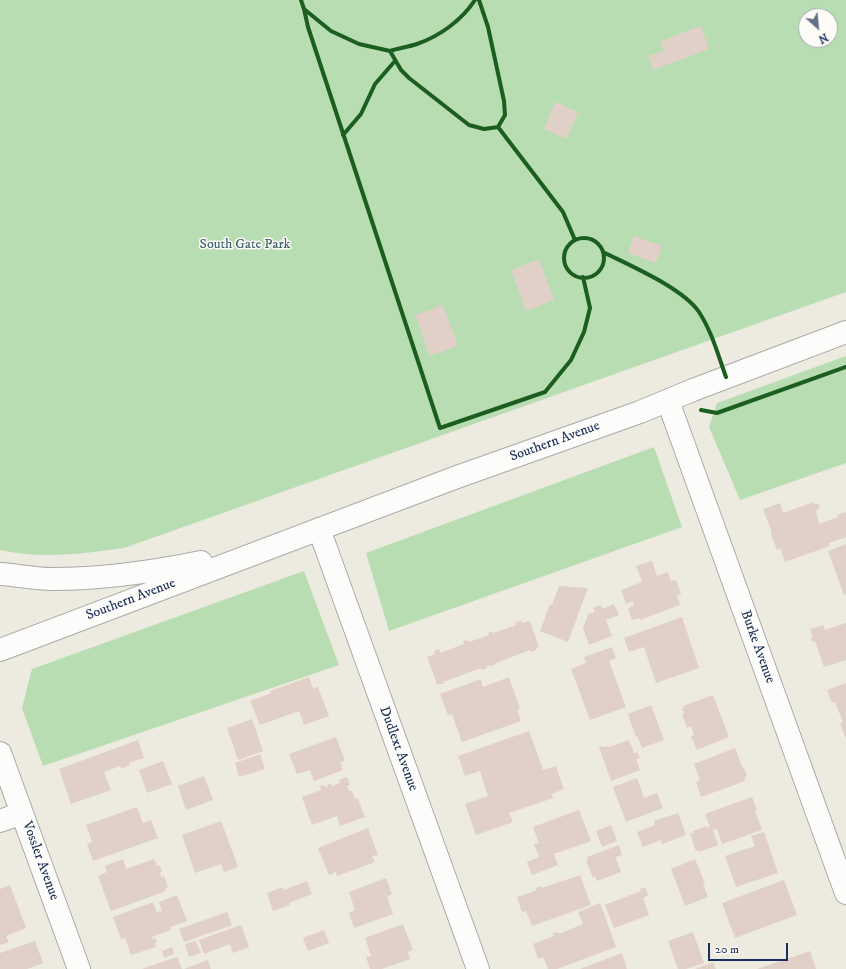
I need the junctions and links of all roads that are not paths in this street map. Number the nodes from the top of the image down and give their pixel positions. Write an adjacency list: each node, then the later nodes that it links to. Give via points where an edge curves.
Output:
1 (846, 332): 2 (street, Southern Avenue)
2 (668, 401): 3 (street, Southern Avenue); 10 (street, Burke Avenue)
3 (319, 529): 4 (street, Southern Avenue); 12 (street, Dudlext Avenue)
4 (263, 550): 5 (street, Southern Avenue, via 165,569 117,575 51,579); 6 (street, Southern Avenue)
5 (0, 574)
6 (0, 650)
7 (0, 753): 8 (street, Vossler Avenue)
8 (22, 813): 9 (street); 11 (street, Vossler Avenue)
9 (0, 821)
10 (846, 893)
11 (79, 969)
12 (478, 969)

